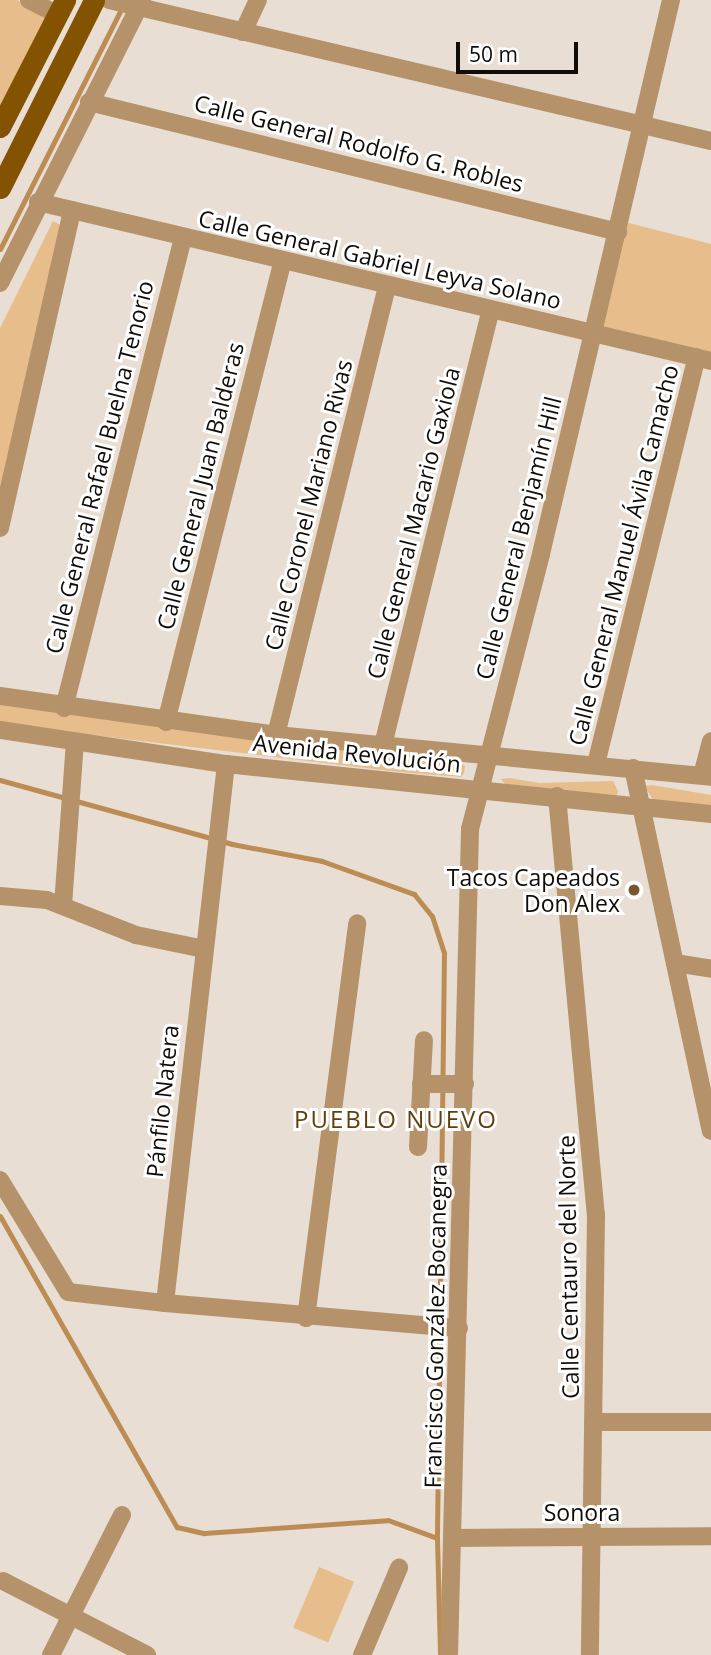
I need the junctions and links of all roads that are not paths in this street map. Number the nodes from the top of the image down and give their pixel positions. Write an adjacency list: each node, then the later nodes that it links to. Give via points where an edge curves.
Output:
1 (29, 0): 6 (street)
2 (105, 0): 5 (street); 12 (main road)
3 (258, 0): 7 (street)
4 (671, 0): 9 (street, Calle General Benjamín Hill)
5 (137, 6): 7 (street); 8 (street)
6 (61, 7): 10 (main road)
7 (243, 33): 9 (street)
8 (89, 102): 13 (street); 15 (street, Calle General Rodolfo G. Robles)
9 (644, 125): 11 (street); 15 (street, Calle General Benjamín Hill)
10 (0, 127)
11 (711, 141)
12 (0, 188)
13 (38, 202): 14 (street, Calle General Gabriel Leyva Solano); 18 (street)
14 (72, 210): 16 (street, Calle General Gabriel Leyva Solano); 23 (street)
15 (618, 232): 21 (street, Calle General Benjamín Hill)
16 (183, 239): 17 (street, Calle General Gabriel Leyva Solano); 25 (street, Calle General Rafael Buelna Tenorio)
17 (282, 262): 19 (street, Calle General Gabriel Leyva Solano); 26 (street, Calle General Juan Balderas)
18 (0, 283)
19 (387, 288): 20 (street, Calle General Gabriel Leyva Solano); 28 (street, Calle Coronel Mariano Rivas)
20 (490, 312): 21 (street, Calle General Gabriel Leyva Solano); 31 (street, Calle General Macario Gaxiola)
21 (593, 332): 22 (street, Calle General Gabriel Leyva Solano); 32 (street, Calle General Benjamín Hill)
22 (704, 359): 34 (street, Calle General Manuel Ávila Camacho)
23 (0, 528)
24 (0, 696): 25 (street, Avenida Revolución)
25 (64, 708): 26 (street, Avenida Revolución)
26 (166, 723): 28 (street, Avenida Revolución)
27 (0, 730): 29 (street, Avenida Revolución)
28 (276, 735): 31 (street, Avenida Revolución)
29 (75, 741): 33 (street, Avenida Revolución); 42 (street)
30 (711, 741): 36 (street)
31 (383, 745): 32 (street, Avenida Revolución)
32 (490, 756): 34 (street, Avenida Revolución); 37 (street, Calle General Benjamín Hill)
33 (226, 764): 37 (street, Avenida Revolución); 44 (street, Pánfilo Natera)
34 (596, 764): 35 (street, Avenida Revolución)
35 (633, 768): 36 (street, Avenida Revolución); 39 (street)
36 (707, 776)
37 (479, 790): 38 (street, Avenida Revolución); 49 (street, Francisco González Bocanegra, via 470,829)
38 (557, 796): 39 (street, Avenida Revolución); 57 (street, Calle Centauro del Norte, via 593,1150)
39 (639, 803): 40 (street, Avenida Revolución); 45 (street)
40 (711, 814)
41 (0, 896): 42 (street)
42 (63, 905): 44 (street, via 136,935)
43 (357, 923): 55 (street)
44 (204, 948): 54 (street, Pánfilo Natera)
45 (675, 963): 46 (street); 50 (street)
46 (711, 969)
47 (424, 1040): 48 (street)
48 (421, 1083): 49 (street); 52 (street)
49 (464, 1084): 56 (street, Francisco González Bocanegra)
50 (709, 1104): 51 (street)
51 (711, 1131)
52 (418, 1147)
53 (0, 1180): 54 (street, via 68,1292)
54 (165, 1303): 55 (street)
55 (306, 1318): 56 (street)
56 (445, 1327): 62 (street, Francisco González Bocanegra)
57 (595, 1422): 58 (street); 61 (street, Calle Centauro del Norte)
58 (711, 1422)
59 (122, 1515): 65 (street)
60 (711, 1536): 61 (street, Sonora)
61 (592, 1537): 62 (street, Sonora); 70 (street, Calle Centauro del Norte)
62 (454, 1538): 69 (street, Francisco González Bocanegra)
63 (399, 1568): 68 (street)
64 (3, 1581): 65 (street)
65 (71, 1616): 66 (street); 67 (street)
66 (51, 1655)
67 (147, 1655)
68 (362, 1655)
69 (449, 1655)
70 (590, 1655)

